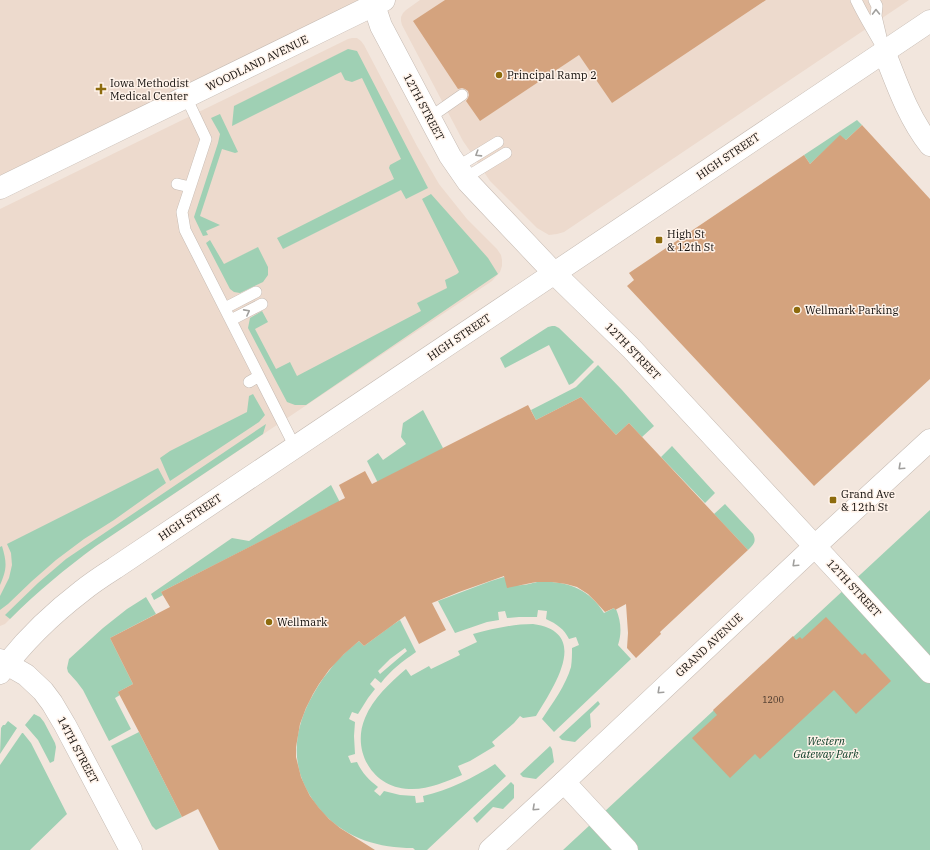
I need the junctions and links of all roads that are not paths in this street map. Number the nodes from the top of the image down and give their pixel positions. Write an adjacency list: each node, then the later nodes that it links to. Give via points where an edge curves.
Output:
1 (856, 0): 5 (lane)
2 (874, 0): 5 (lane, one-way to 2)
3 (377, 2): 7 (main road, WOODLAND AVENUE); 8 (main road, 12TH STREET, via 381,26)
4 (930, 21): 5 (main road, HIGH STREET)
5 (884, 51): 10 (main road, via 913,119); 16 (main road, HIGH STREET)
6 (462, 95): 8 (lane)
7 (186, 97): 14 (lane, via 206,139); 15 (main road, WOODLAND AVENUE)
8 (430, 118): 12 (main road, 12TH STREET)
9 (498, 142): 12 (lane, one-way to 12)
10 (930, 145)
11 (506, 153): 12 (lane)
12 (461, 172): 16 (main road, 12TH STREET)
13 (176, 184): 14 (lane)
14 (190, 187): 19 (lane, via 182,212 185,230 204,279)
15 (0, 188)
16 (554, 273): 24 (main road, HIGH STREET); 25 (main road, 12TH STREET, via 636,354)
17 (256, 292): 19 (lane)
18 (262, 304): 20 (lane, one-way to 18)
19 (225, 308): 20 (lane)
20 (231, 320): 21 (lane)
21 (259, 376): 22 (lane); 24 (lane)
22 (248, 382)
23 (930, 440): 25 (main road, GRAND AVENUE, one-way to 25)
24 (295, 447): 26 (main road, HIGH STREET, via 83,590)
25 (814, 546): 27 (main road, 12TH STREET); 28 (main road, GRAND AVENUE, one-way to 28)
26 (2, 665): 29 (main road, 14TH STREET, via 26,675 52,703)
27 (930, 672)
28 (564, 782): 30 (main road, GRAND AVENUE, one-way to 30); 31 (main road)
29 (131, 850)
30 (490, 850)
31 (627, 850)

